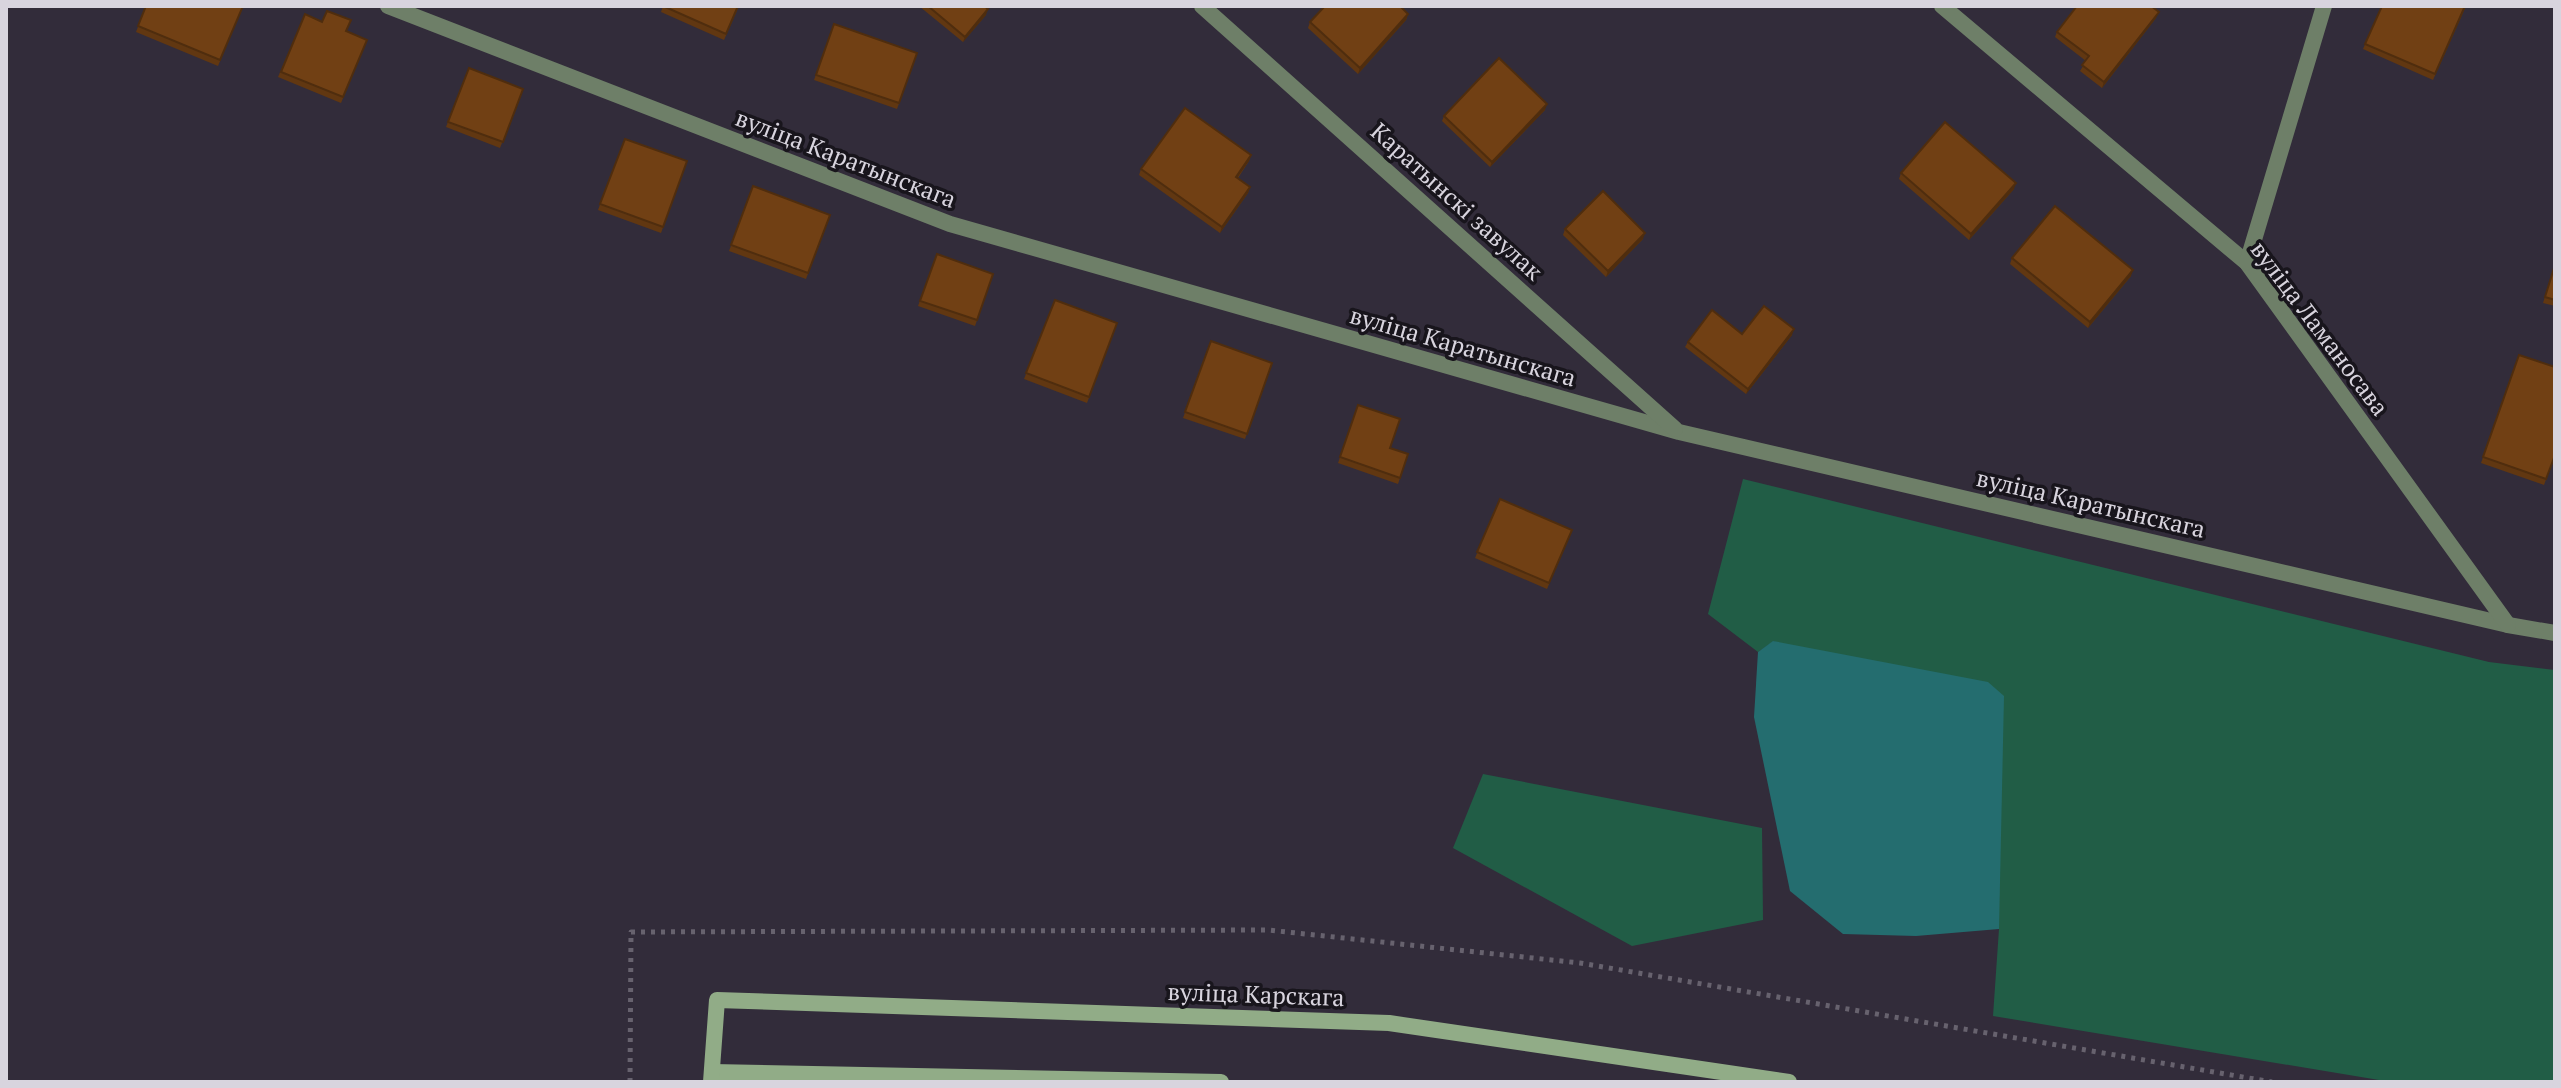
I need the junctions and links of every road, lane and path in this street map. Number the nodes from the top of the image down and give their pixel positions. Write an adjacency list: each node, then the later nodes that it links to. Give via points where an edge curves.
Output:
1 (388, 6): 6 (street, вуліца Каратынскага, via 950,224)
2 (1202, 6): 6 (street, Каратынскі завулак)
3 (1942, 6): 5 (street, вуліца Ламаносава)
4 (2324, 6): 5 (street)
5 (2247, 263): 7 (street, вуліца Ламаносава)
6 (1679, 432): 7 (street, вуліца Каратынскага)
7 (2508, 625): 8 (street, вуліца Каратынскага)
8 (2555, 633)
9 (712, 1077): 11 (street); 12 (street, вуліца Карскага, via 717,1000 1389,1023)
10 (630, 1082): 13 (path, via 631,932 1268,930 1580,963)
11 (1221, 1082)
12 (1789, 1082)
13 (2272, 1082)

